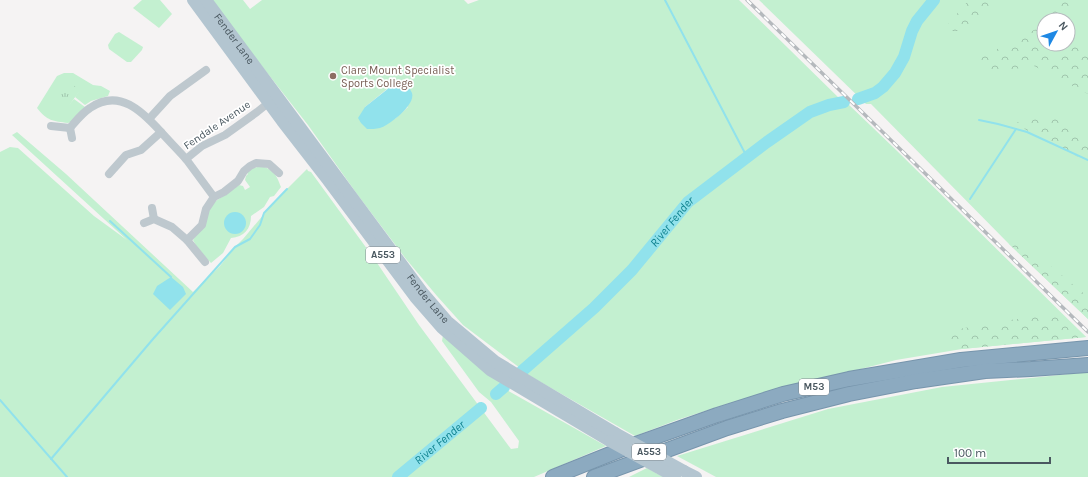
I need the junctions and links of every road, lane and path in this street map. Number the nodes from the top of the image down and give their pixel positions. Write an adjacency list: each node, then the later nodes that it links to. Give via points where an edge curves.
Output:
1 (193, 0): 4 (main road, Fender Lane / A553)
2 (206, 0): 4 (main road, Fender Lane / A553)
3 (206, 70): 5 (street, via 170,96)
4 (273, 99): 10 (street, Fendale Avenue); 21 (main road, Fender Lane / A553, bridge, via 447,321 496,362 612,437)
5 (149, 119): 7 (street, via 131,105 109,101 90,107); 8 (street)
6 (51, 126): 7 (street)
7 (70, 128): 9 (street)
8 (161, 132): 10 (street); 12 (street, via 142,150 126,155)
9 (72, 138)
10 (186, 159): 13 (street, Fendale Avenue)
11 (278, 173): 13 (street, via 268,164 256,163 244,171 238,181)
12 (109, 174)
13 (214, 197): 17 (street, via 206,209 202,224)
14 (152, 208): 15 (street)
15 (154, 219): 16 (street); 17 (street, via 172,227)
16 (144, 223)
17 (187, 240): 18 (street)
18 (205, 262)
19 (1088, 348): 22 (highway, M53, via 961,360 849,379 783,394 688,425)
20 (1088, 365): 23 (highway, M53, via 985,371 849,394 727,428)
21 (680, 474): 24 (main road, Fender Lane / A553)
22 (553, 477)
23 (594, 477)
24 (696, 477)

